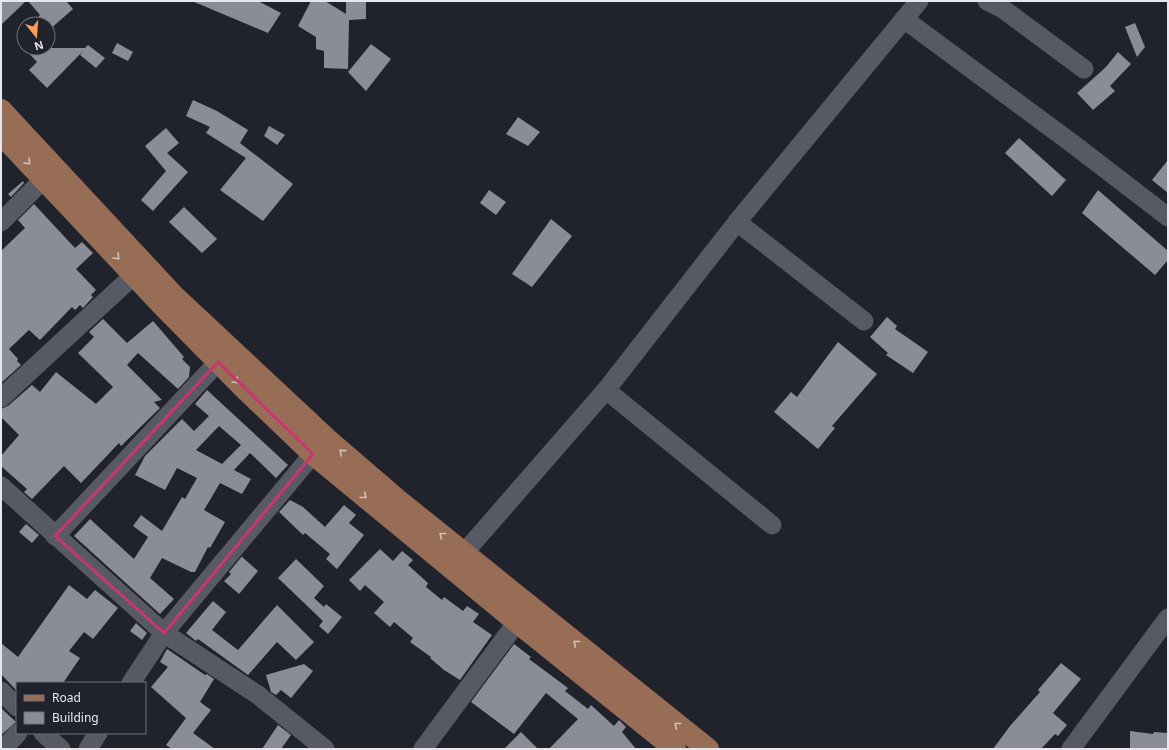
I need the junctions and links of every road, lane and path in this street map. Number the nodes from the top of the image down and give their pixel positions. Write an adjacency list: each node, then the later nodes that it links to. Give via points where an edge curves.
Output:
1 (919, 1): 3 (street)
2 (987, 1): 4 (street, via 1003,9)
3 (904, 19): 8 (street); 10 (street)
4 (1084, 69)
5 (1, 110): 20 (main road, one-way to 5, via 327,439 174,296)
6 (1, 134): 7 (main road, one-way to 7)
7 (44, 179): 9 (street); 11 (main road, one-way to 11)
8 (1168, 217)
9 (1, 222)
10 (737, 222): 12 (street); 14 (street)
11 (134, 275): 13 (main road); 15 (street)
12 (864, 321)
13 (218, 362): 16 (main road, one-way to 16); 19 (street)
14 (606, 390): 18 (street); 20 (street)
15 (1, 398)
16 (313, 454): 22 (main road, one-way to 22); 23 (street)
17 (1, 486): 19 (street)
18 (772, 525)
19 (55, 536): 23 (street)
20 (464, 553): 36 (main road, one-way to 20)
21 (1168, 618): 37 (street)
22 (517, 622): 34 (street); 35 (main road)
23 (164, 633): 24 (street); 33 (street, via 258,695)
24 (132, 682)
25 (1, 691): 26 (street)
26 (16, 706)
27 (17, 734): 30 (street)
28 (44, 734): 31 (street)
29 (97, 734): 32 (street)
30 (3, 749)
31 (60, 749)
32 (88, 749)
33 (325, 749)
34 (423, 749)
35 (675, 749)
36 (708, 749)
37 (1071, 749)

